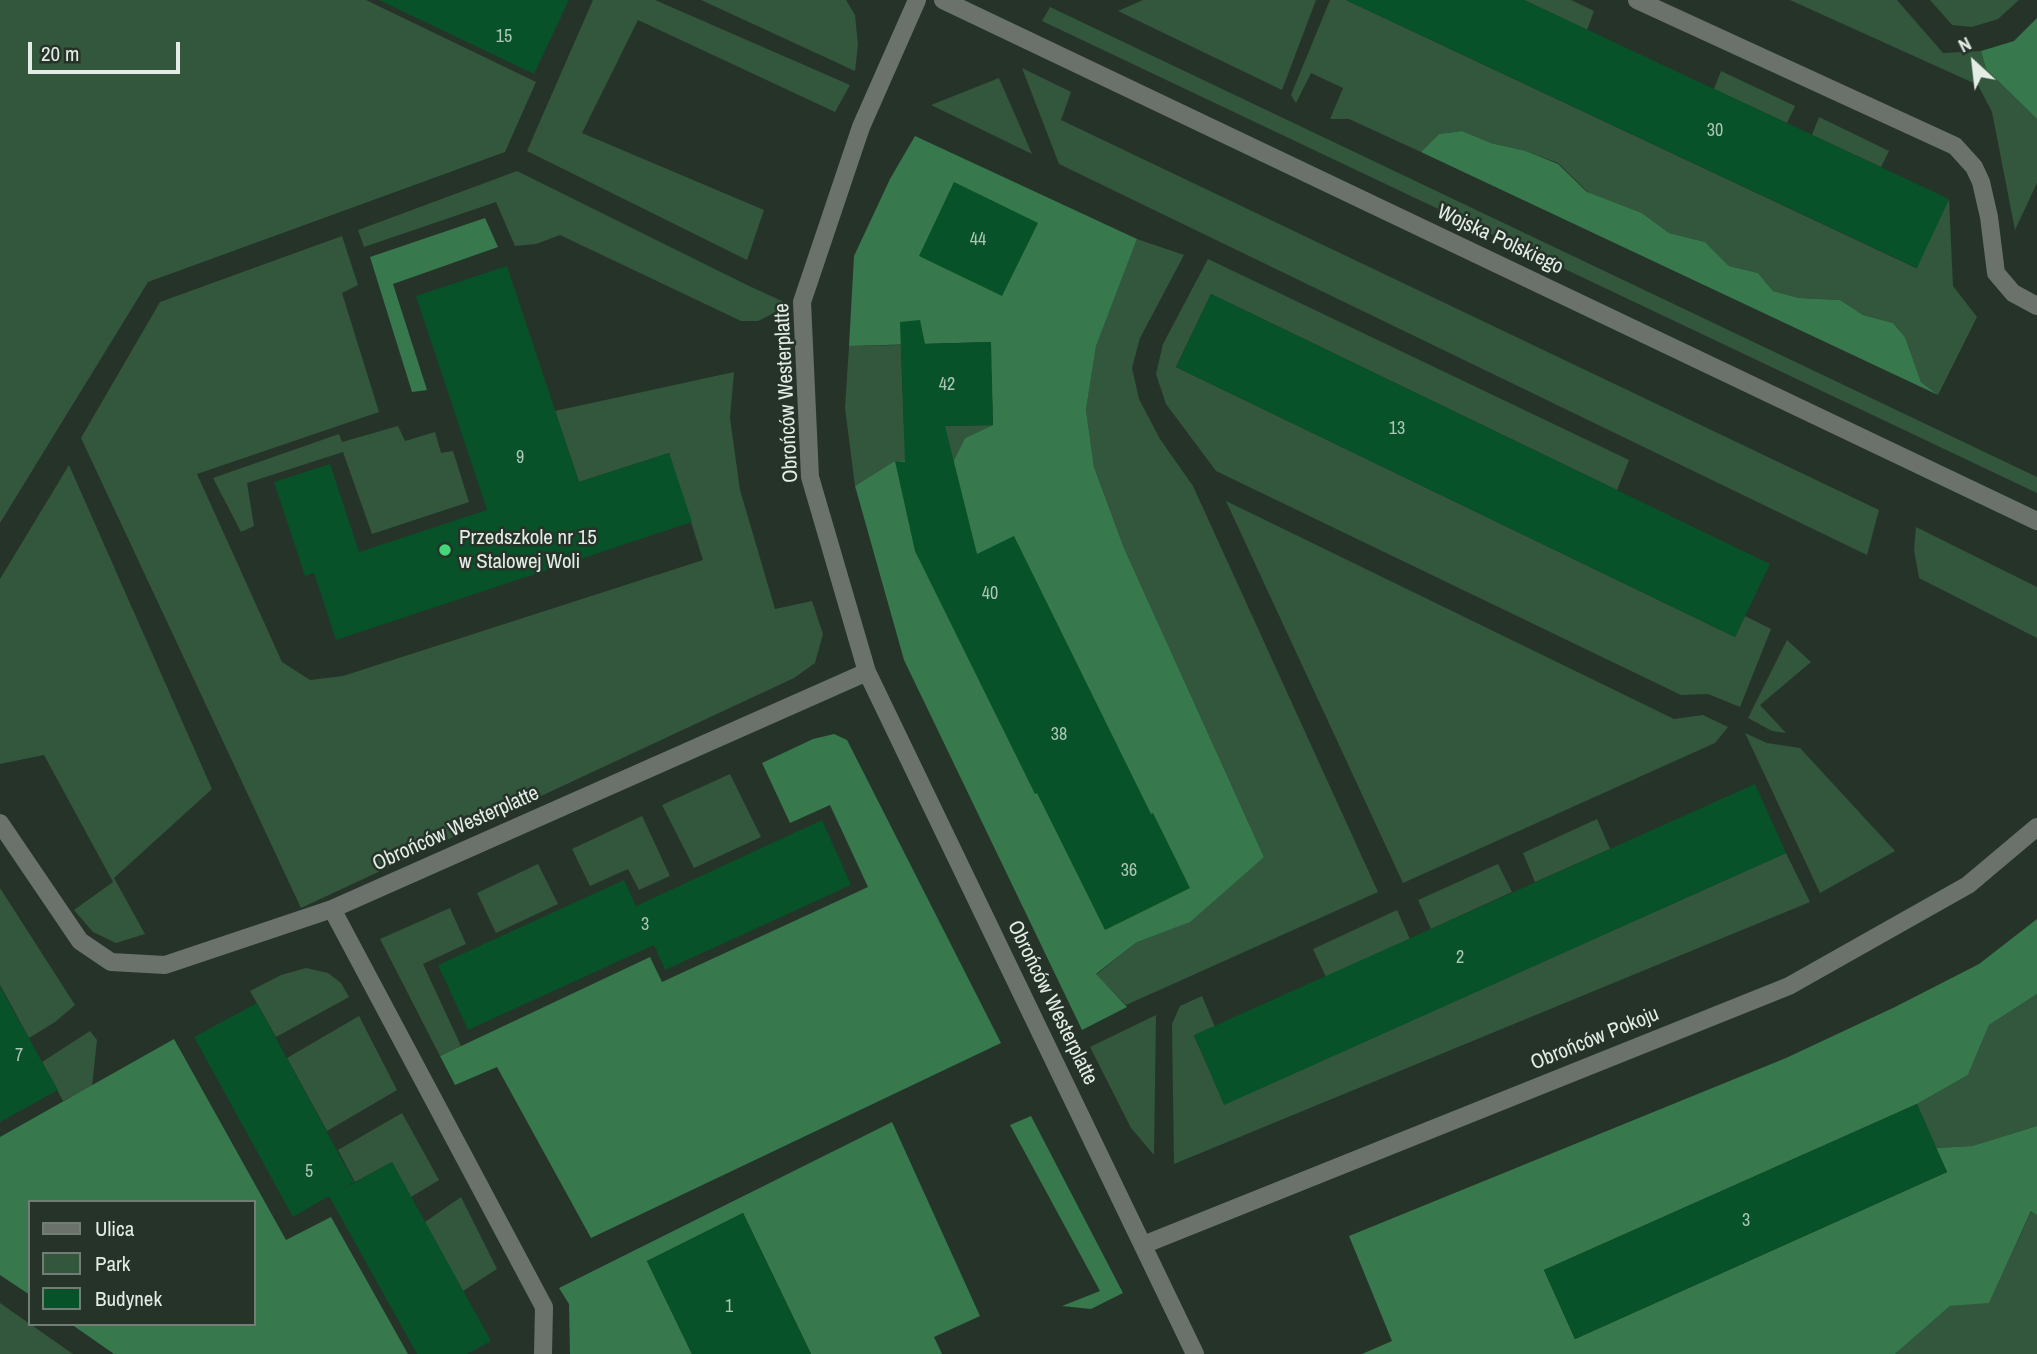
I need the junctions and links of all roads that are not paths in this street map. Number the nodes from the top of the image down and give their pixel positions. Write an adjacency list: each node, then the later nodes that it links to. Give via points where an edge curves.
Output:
1 (917, 0): 6 (street, Obrońców Westerplatte, via 861,127 802,302 810,477)
2 (943, 0): 5 (street, Wojska Polskiego)
3 (1637, 0): 4 (street, via 1955,146 1981,182 1996,273 2013,293)
4 (2037, 306)
5 (2037, 522)
6 (867, 671): 9 (street, Obrońców Westerplatte); 10 (street, Obrońców Westerplatte)
7 (0, 823): 9 (street, Obrońców Westerplatte, via 80,941 111,962 166,965)
8 (2037, 827): 10 (street, Obrońców Pokoju, via 1968,885 1789,986)
9 (332, 909): 11 (street, via 544,1307)
10 (1143, 1245): 12 (street, Obrońców Westerplatte)
11 (543, 1354)
12 (1195, 1354)

